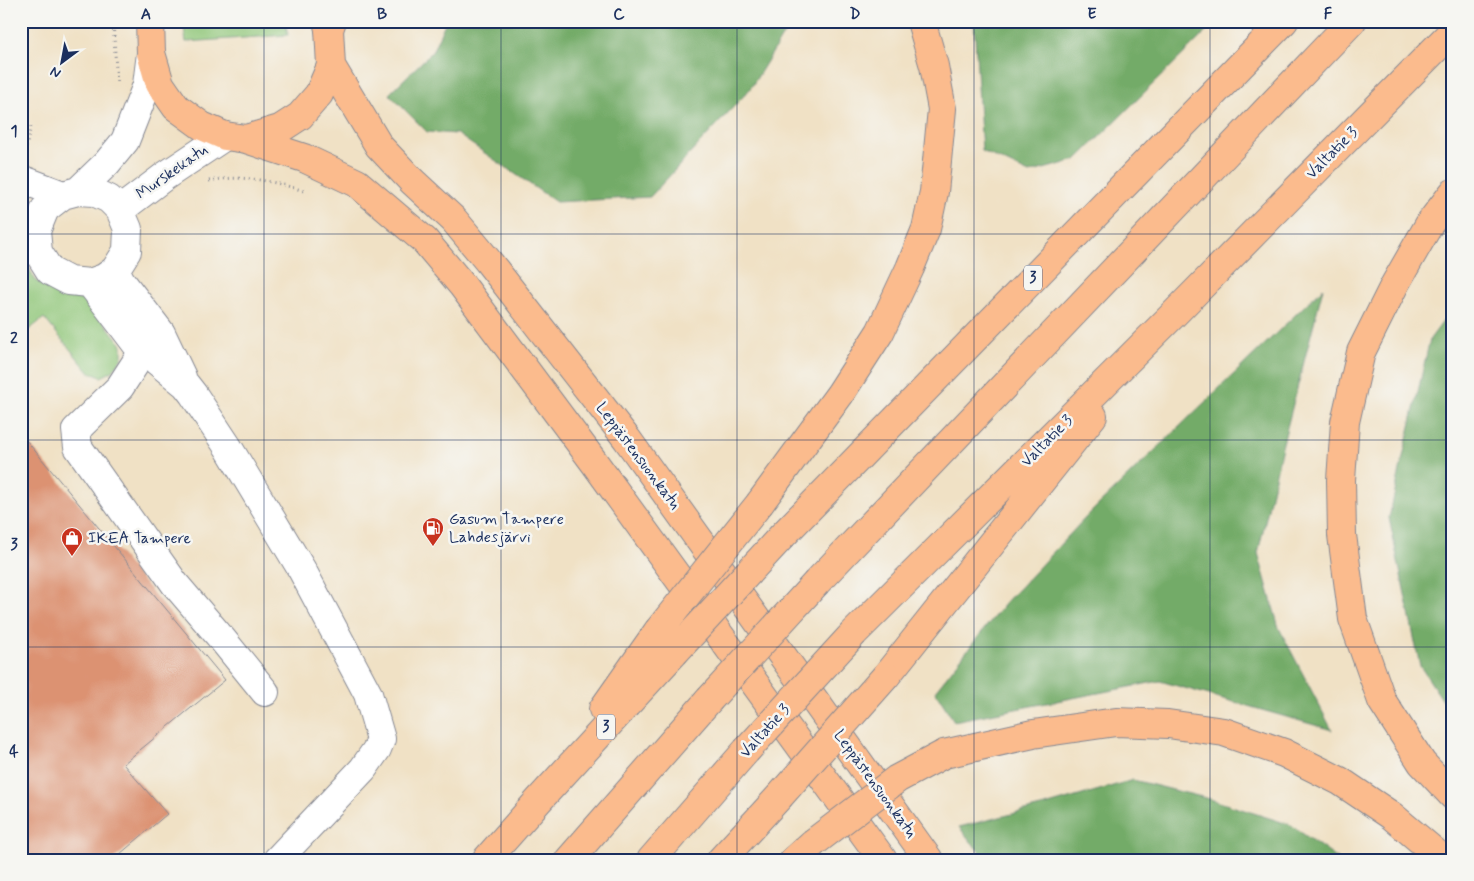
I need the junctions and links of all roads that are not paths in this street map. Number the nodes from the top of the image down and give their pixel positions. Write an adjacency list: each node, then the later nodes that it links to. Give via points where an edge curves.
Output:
1 (150, 21): 7 (main road)
2 (921, 21): 22 (main road, bridge, via 942,109 934,192 926,229 880,332 840,394 760,503 658,632)
3 (1284, 21): 22 (main road, 3, bridge, via 783,535)
4 (1352, 21): 26 (main road, bridge, via 817,582)
5 (329, 24): 8 (main road)
6 (1453, 31): 17 (main road, Valtatie 3)
7 (151, 53): 9 (main road, via 160,84 176,107 202,126); 11 (street, via 147,85 125,141 107,163)
8 (331, 66): 9 (main road, via 319,94 300,116 280,129); 30 (main road, Leppästensuonkatu, via 379,146 454,220 627,439)
9 (236, 137): 13 (street, Murskekatu, via 165,176); 29 (main road, via 304,158 357,183 425,241 462,285 565,424)
10 (22, 170): 11 (street)
11 (70, 193): 13 (street, via 94,192 108,198); 14 (street, via 45,209)
12 (1453, 193): 21 (main road, via 1430,222 1361,352 1345,422 1341,480 1342,535 1354,619 1382,701 1422,763)
13 (120, 210): 15 (street, via 128,229 127,251)
14 (29, 226): 16 (street, via 38,252 50,271 69,281)
15 (116, 270): 16 (street); 19 (street, via 161,334)
16 (90, 283): 18 (street)
17 (1173, 315): 27 (main road, Valtatie 3, bridge, via 854,632); 28 (main road, bridge, via 886,676)
18 (144, 350): 19 (street); 20 (street, via 120,387 76,430 78,447 175,584)
19 (186, 385): 24 (street, via 228,447 302,570 368,694 381,740 363,769)
20 (265, 692)
21 (1453, 796)
22 (539, 800): 25 (main road, 3)
23 (804, 851): 31 (main road, bridge, via 897,779 944,754 1033,734 1116,722 1168,724 1224,732 1284,753 1340,781 1392,816)
24 (277, 860)
25 (486, 860)
26 (569, 860)
27 (651, 860)
28 (721, 860)
29 (883, 860)
30 (929, 860)
31 (1444, 860)

